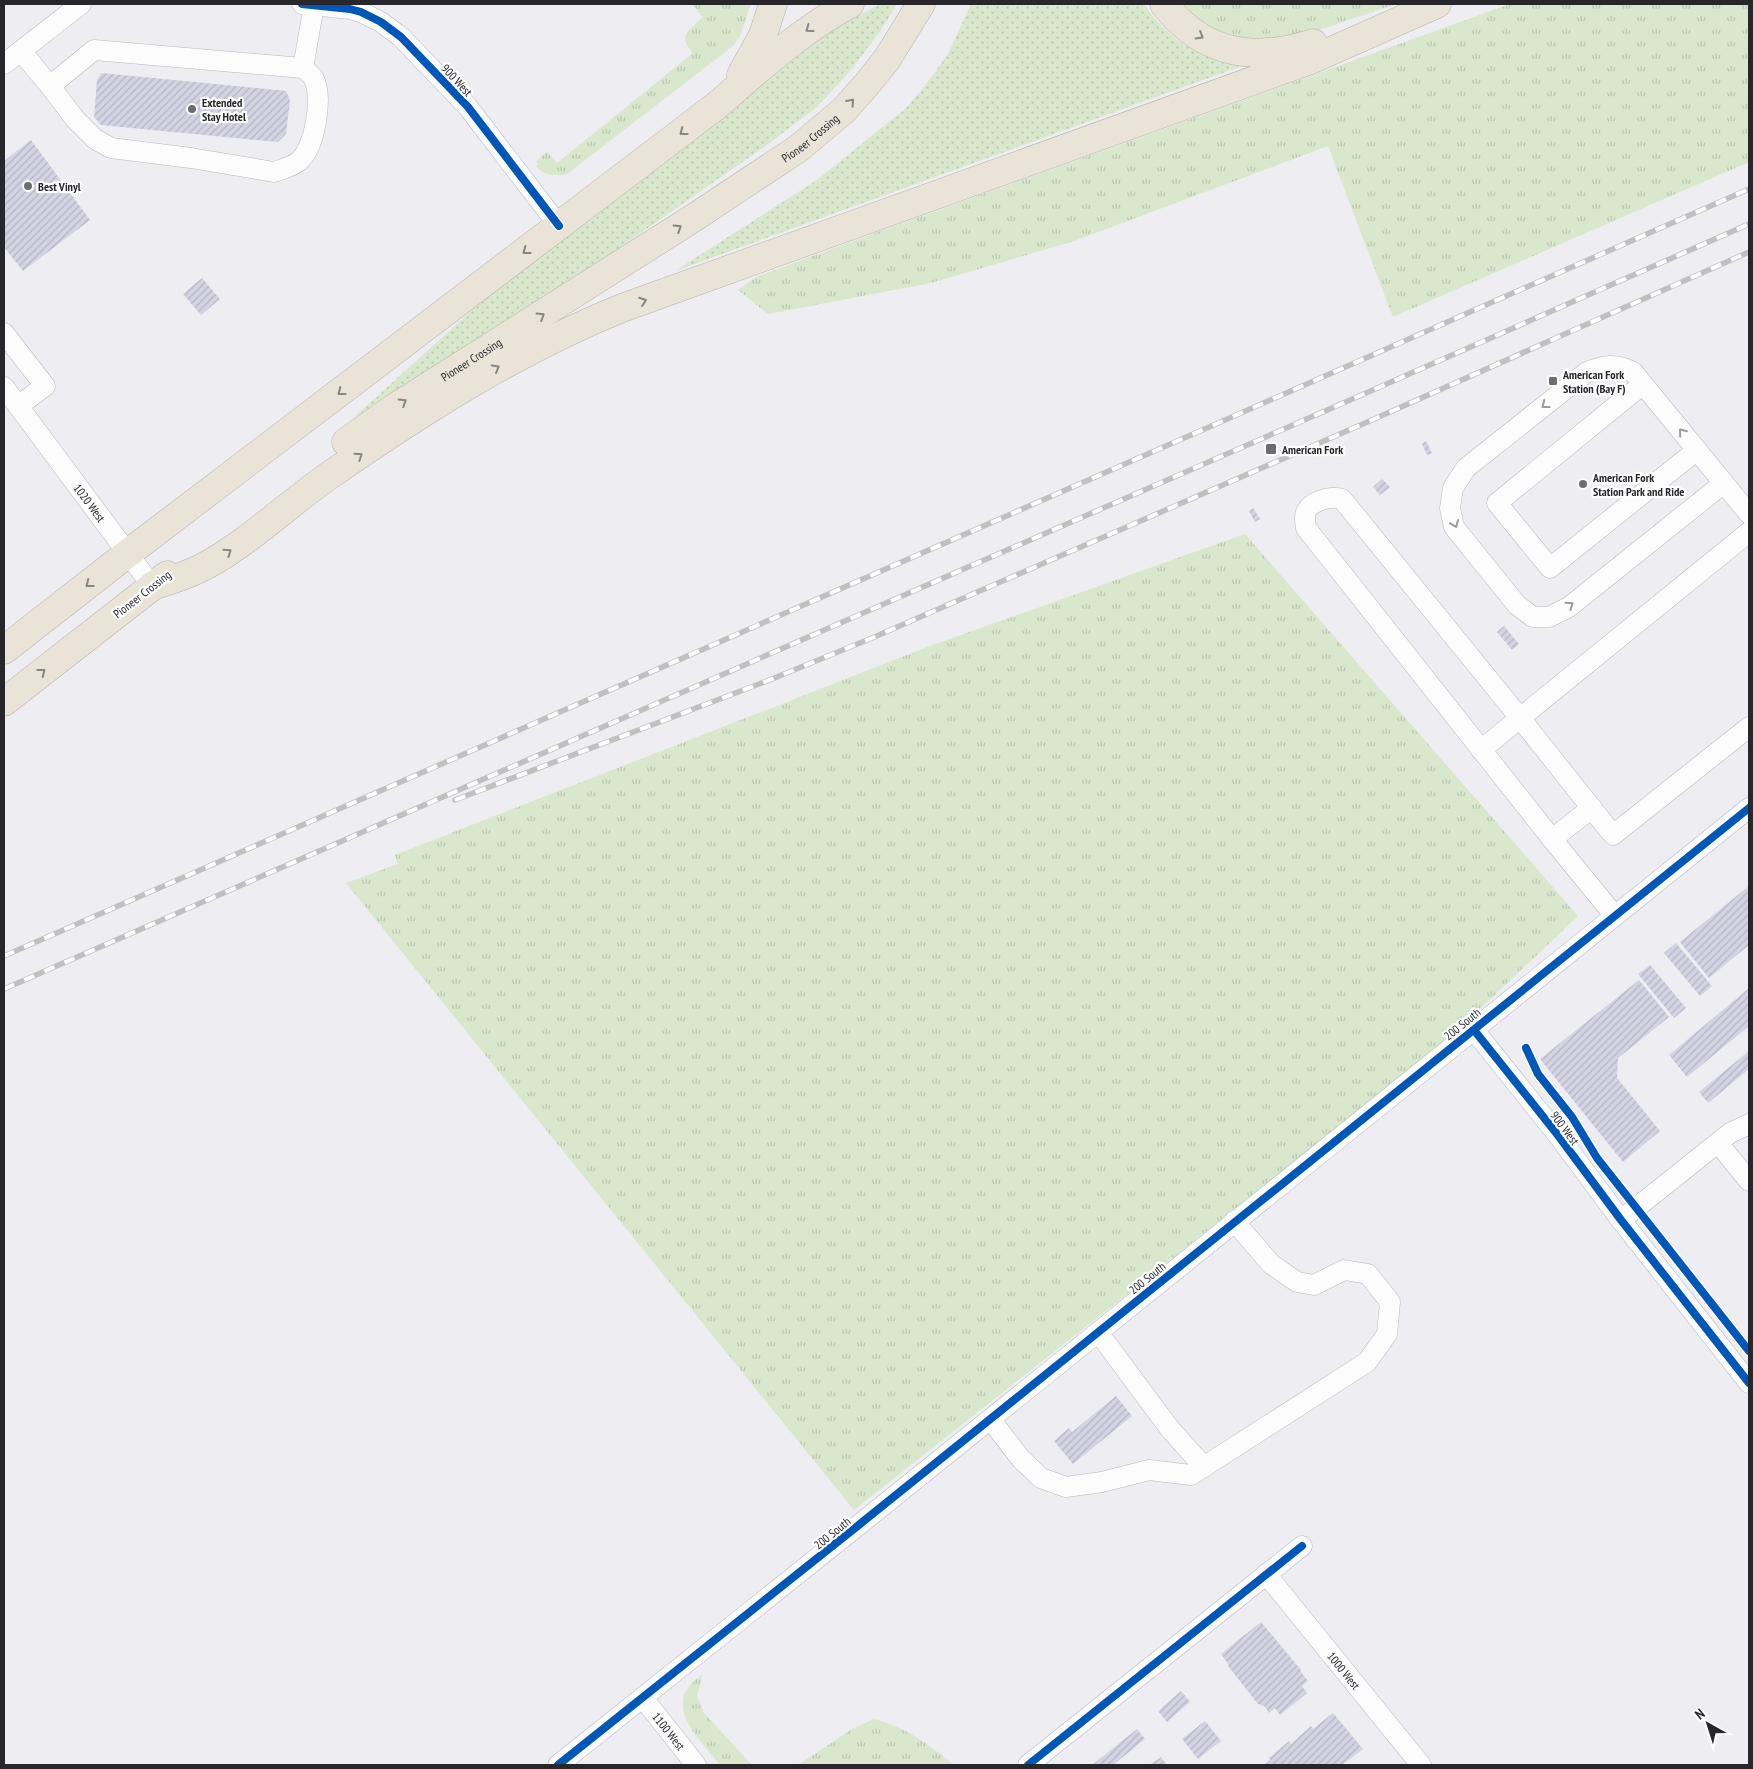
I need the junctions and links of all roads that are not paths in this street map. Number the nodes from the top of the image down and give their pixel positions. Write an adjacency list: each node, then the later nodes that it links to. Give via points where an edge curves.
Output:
1 (80, 4): 8 (street)
2 (308, 4): 10 (street); 13 (street, 900 West, via 361,12 401,37 468,107)
3 (773, 4): 12 (highway, via 753,54)
4 (850, 4): 12 (highway, one-way to 12, via 812,26)
5 (921, 4): 23 (highway, Pioneer Crossing, one-way to 5, via 394,408 799,148 832,121 867,84 887,59)
6 (1164, 4): 7 (highway, one-way to 7, via 1203,38 1230,49 1259,53 1296,48)
7 (1435, 4): 23 (highway, one-way to 7, via 186,575 220,557 404,425 507,362 583,324 1313,60)
8 (21, 51): 9 (street); 11 (street)
9 (4, 64)
10 (304, 68): 11 (street, via 94,50); 11 (street, via 314,79 318,96 315,130 300,161 274,172 111,148 95,139 75,120)
11 (50, 86)
12 (716, 106): 13 (highway, one-way to 13)
13 (558, 226): 22 (highway, one-way to 22)
14 (4, 332): 17 (street, via 44,386)
15 (1643, 384): 18 (street, one-way to 15); 18 (street, via 1497,503 1550,568); 19 (street, one-way to 19, via 1633,372 1615,365 1586,372 1466,468 1453,488 1450,508 1454,527 1517,605 1533,617 1549,617 1569,607)
16 (4, 387): 17 (street, 1020 West)
17 (22, 412): 22 (street, 1020 West)
18 (1697, 450): 19 (street)
19 (1724, 483): 20 (street)
20 (1749, 514)
21 (1749, 532): 26 (street)
22 (127, 554): 23 (street, 1020 West); 24 (highway, one-way to 24)
23 (152, 586): 25 (highway, Pioneer Crossing, one-way to 23)
24 (4, 650)
25 (4, 702)
26 (1520, 718): 28 (street); 28 (street, via 1346,504 1336,497 1312,505 1306,512 1306,528); 29 (street)
27 (1749, 727): 29 (street, via 1613,835)
28 (1481, 750): 31 (street)
29 (1592, 808): 31 (street)
30 (1749, 808): 32 (street, 200 South)
31 (1552, 839): 32 (street)
32 (1614, 916): 33 (street, 200 South)
33 (1474, 1030): 37 (street, 900 West); 38 (street, 200 South)
34 (1749, 1124): 35 (street)
35 (1718, 1143): 36 (street); 37 (street)
36 (1749, 1181)
37 (1621, 1220): 40 (street, 900 West)
38 (1234, 1222): 39 (street, 200 South); 42 (street, via 1271,1264 1297,1282 1314,1285 1344,1270 1368,1274 1390,1302 1387,1334 1367,1362)
39 (1098, 1332): 41 (street, 200 South); 42 (street, via 1170,1429)
40 (1749, 1383)
41 (991, 1420): 42 (street, via 1021,1459 1041,1478 1066,1487 1149,1470 1192,1474); 45 (street, 200 South)
42 (1204, 1467)
43 (1302, 1546): 44 (street)
44 (1266, 1574): 48 (street); 49 (street, 1000 West)
45 (643, 1698): 46 (street, 200 South); 47 (street, 1100 West)
46 (558, 1765)
47 (696, 1765)
48 (1028, 1765)
49 (1421, 1765)

